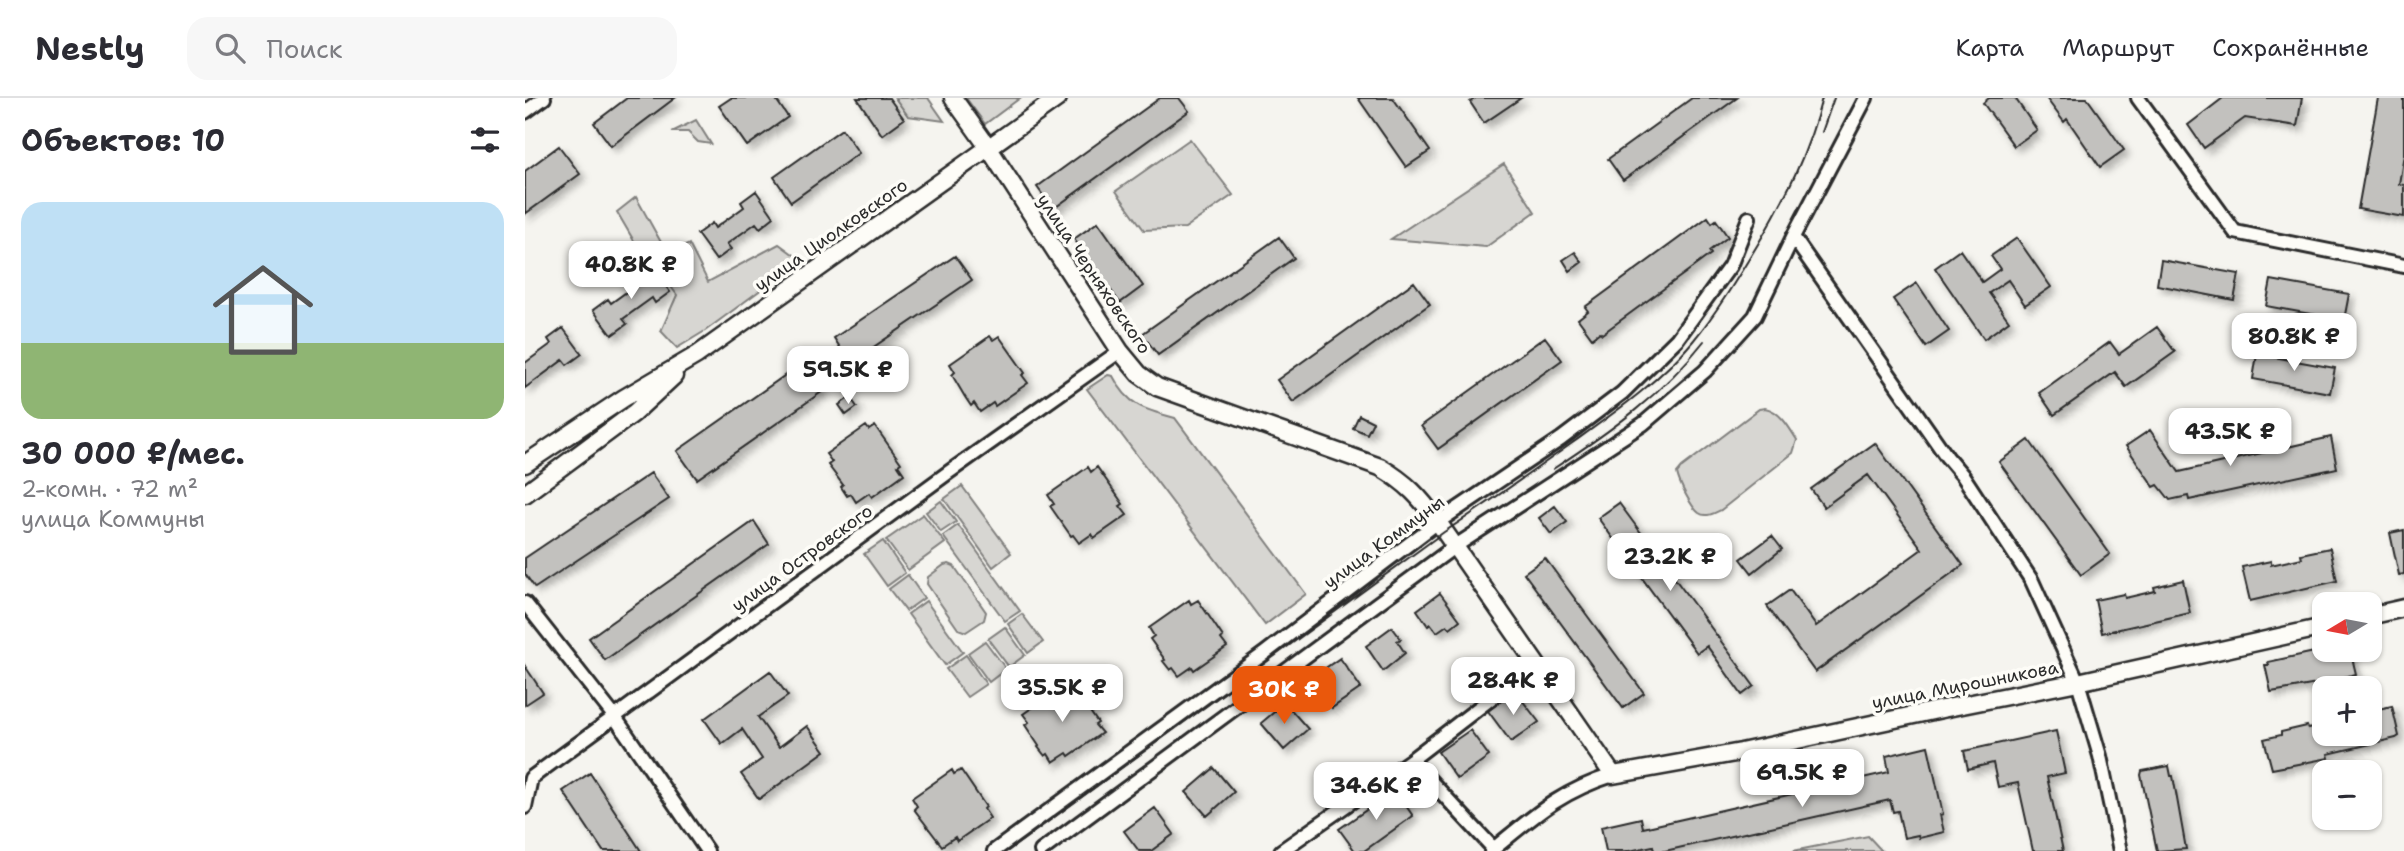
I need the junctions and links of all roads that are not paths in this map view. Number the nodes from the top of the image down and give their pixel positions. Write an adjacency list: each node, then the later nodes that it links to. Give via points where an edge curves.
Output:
1 (544, 98): 6 (street)
2 (953, 98): 7 (street, улица Черняховского)
3 (1058, 98): 7 (street)
4 (1866, 98): 9 (street)
5 (2138, 98): 10 (street, via 2235,232)
6 (525, 112)
7 (988, 147): 11 (street, улица Черняховского); 12 (street, улица Циолковского)
8 (1749, 218): 15 (street, улица Коммуны, via 1730,266 1677,339 1622,393)
9 (1793, 237): 16 (street, via 1755,316 1705,371 1643,424); 21 (street, via 1963,476 2032,582)
10 (2404, 266)
11 (1119, 351): 15 (street, улица Черняховского, via 1157,387 1380,467 1417,494); 23 (street, улица Островского)
12 (697, 355): 13 (street, улица Циолковского); 14 (street, улица Циолковского, via 635,413)
13 (525, 464)
14 (525, 494)
15 (1441, 527): 16 (street, улица Черняховского); 29 (street, улица Коммуны)
16 (1454, 547): 25 (street, улица Черняховского); 30 (street)
17 (525, 603): 23 (street)
18 (2404, 608): 19 (street)
19 (2382, 613)
20 (2312, 630): 21 (street, улица Мирошникова)
21 (2078, 682): 25 (street, улица Мирошникова); 32 (street, via 2100,756)
22 (1511, 683): 24 (street)
23 (614, 716): 26 (street, улица Островского, via 531,778); 28 (street)
24 (1411, 760): 27 (street); 31 (street)
25 (1613, 775): 27 (street, via 1552,801)
26 (525, 807)
27 (1493, 850)
28 (707, 851)
29 (994, 851)
30 (1041, 851)
31 (1281, 851)
32 (2120, 851)

